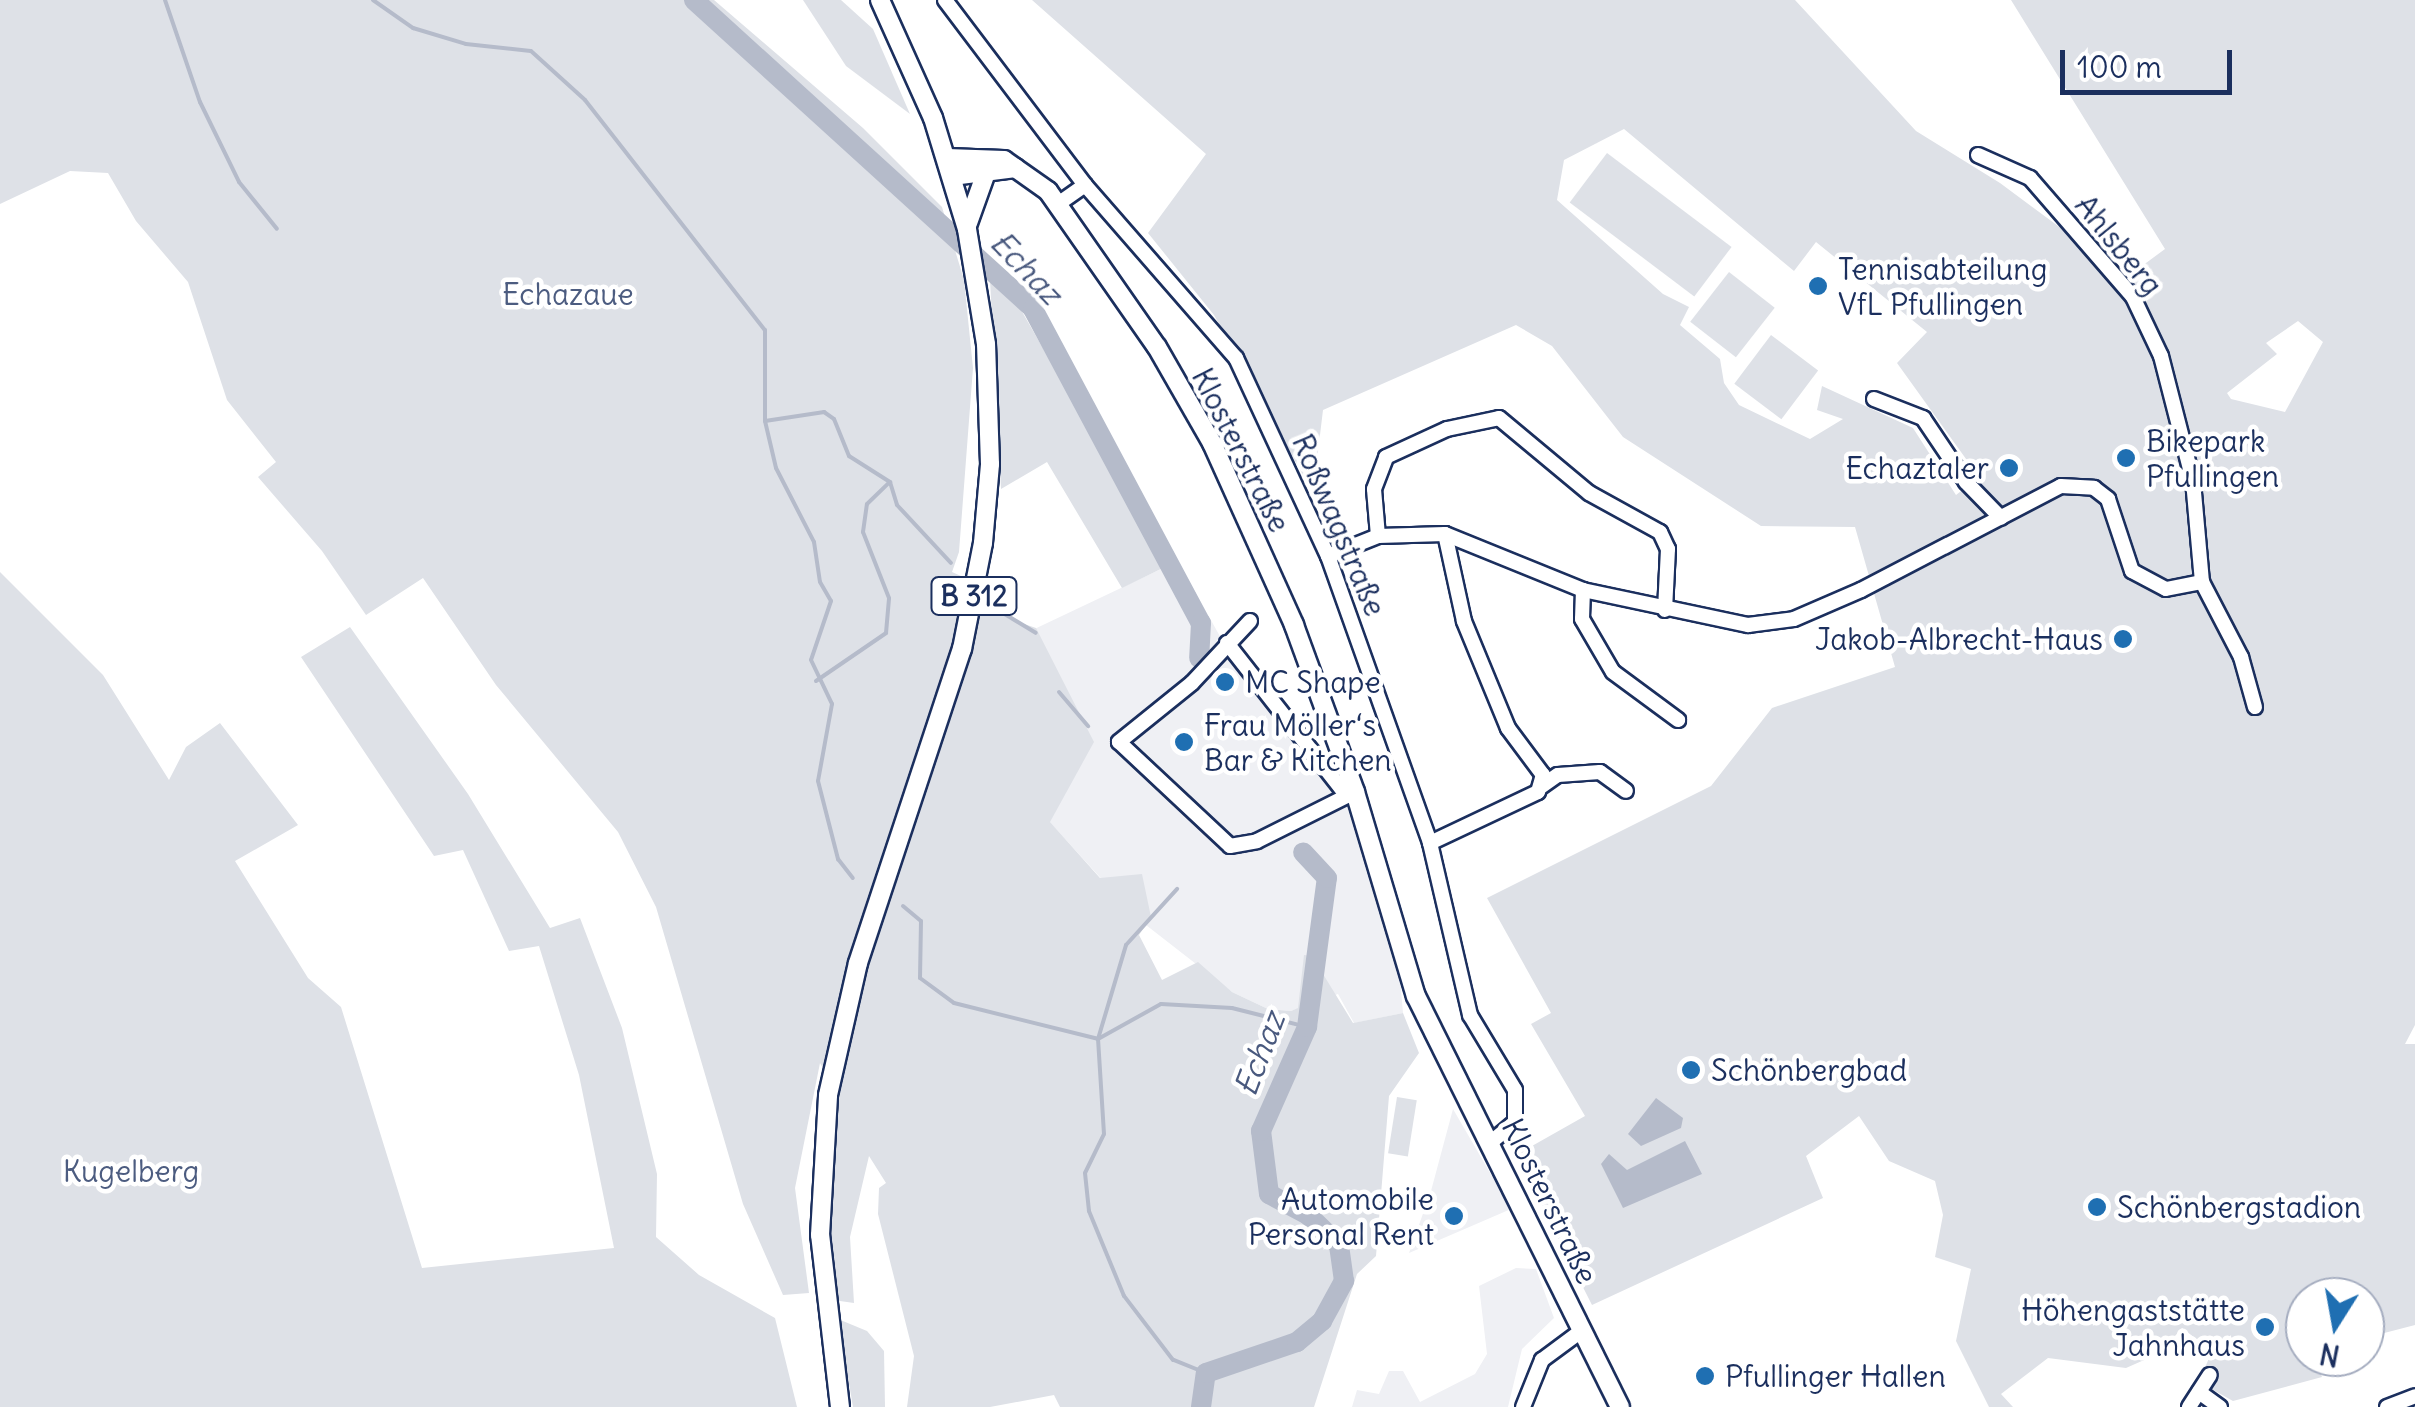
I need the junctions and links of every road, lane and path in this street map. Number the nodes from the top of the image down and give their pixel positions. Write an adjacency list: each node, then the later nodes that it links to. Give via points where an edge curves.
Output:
1 (880, 0): 4 (main road, B 312)
2 (944, 0): 7 (street, Roßwagstraße)
3 (1978, 155): 15 (street, Ahlsberg, via 2030,178 2133,297 2161,356 2193,481)
4 (950, 167): 5 (main road, Klosterstraße, via 980,154); 6 (main road); 9 (main road, B 312)
5 (1018, 168): 6 (main road); 8 (main road, Klosterstraße)
6 (987, 170): 9 (main road)
7 (1085, 185): 8 (street); 14 (street, Roßwagstraße, via 1236,358)
8 (1058, 204): 24 (main road, Klosterstraße, via 1157,348 1212,443 1294,626)
9 (969, 235): 32 (main road, B 312, via 985,327 990,464 979,568 951,688 848,1001 828,1095 820,1235)
10 (1874, 399): 11 (street, via 1923,418 1966,482)
11 (2001, 518): 15 (street, via 2061,486 2094,488 2108,500 2132,571 2166,589); 17 (street, via 1794,619 1748,625)
12 (1445, 534): 13 (street); 16 (street); 22 (street, via 1464,620 1508,728 1543,775)
13 (1378, 536): 14 (street); 17 (street, via 1374,489 1386,458 1447,429 1499,418 1589,493 1660,532 1668,549)
14 (1328, 556): 25 (street, Roßwagstraße)
15 (2202, 582): 20 (street, via 2241,656)
16 (1583, 590): 17 (street); 21 (street, via 1582,619 1613,672)
17 (1665, 610)
18 (1250, 621): 19 (street)
19 (1226, 643): 24 (street); 24 (street, via 1188,686 1119,742 1144,773 1230,846 1256,841)
20 (2254, 708)
21 (1678, 720)
22 (1542, 786): 23 (street, via 1558,776 1600,772); 25 (street)
23 (1626, 791)
24 (1351, 794): 26 (main road, Klosterstraße, via 1416,996)
25 (1430, 844): 26 (street, Roßwagstraße, via 1470,1016 1518,1102 1509,1131)
26 (1492, 1141): 27 (main road, Klosterstraße)
27 (1581, 1331): 31 (street, via 1542,1360); 33 (main road, Klosterstraße)
28 (2210, 1376): 29 (street)
29 (2199, 1392): 34 (street); 35 (street)
30 (2415, 1396): 36 (street)
31 (1519, 1406)
32 (840, 1407)
33 (1620, 1407)
34 (2189, 1407)
35 (2220, 1407)
36 (2387, 1407)

